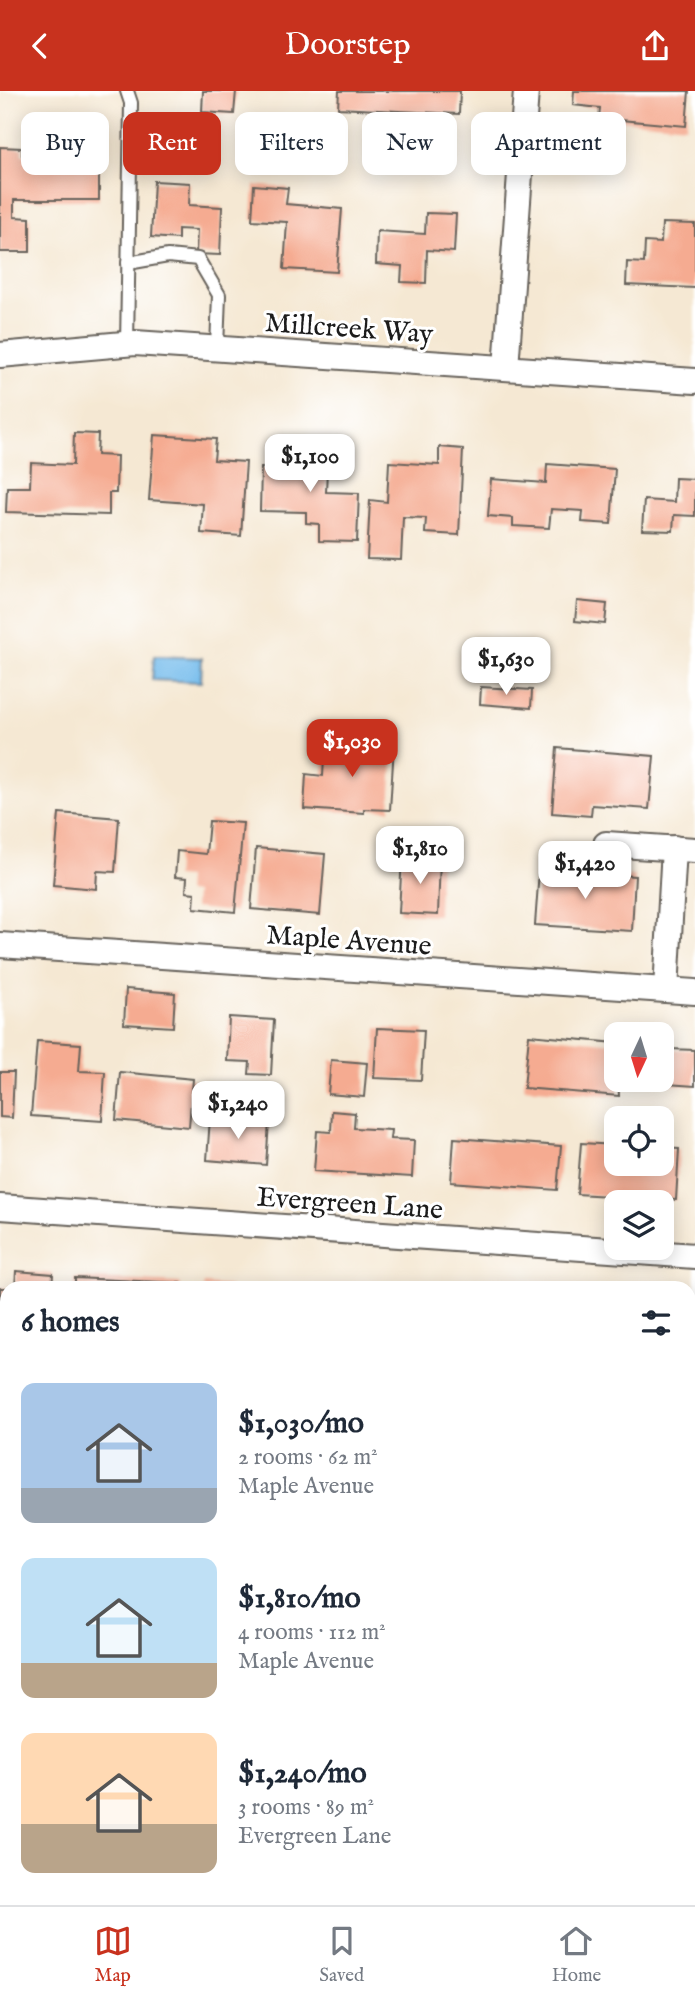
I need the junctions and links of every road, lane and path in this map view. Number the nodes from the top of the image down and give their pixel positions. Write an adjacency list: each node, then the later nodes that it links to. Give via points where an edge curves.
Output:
1 (127, 91): 3 (lane, via 131,103)
2 (526, 91): 7 (street)
3 (128, 263): 4 (lane); 5 (lane, via 168,256 198,259 219,295)
4 (127, 344): 5 (street, Millcreek Way); 6 (street, Millcreek Way)
5 (217, 348): 7 (street, Millcreek Way)
6 (0, 355)
7 (506, 368): 8 (street, Millcreek Way)
8 (695, 381)
9 (606, 843): 10 (street)
10 (685, 849): 12 (street)
11 (0, 945): 12 (street, Maple Avenue)
12 (666, 990): 13 (street, Maple Avenue)
13 (695, 992)
14 (0, 1207): 15 (street, Evergreen Lane)
15 (695, 1256)

